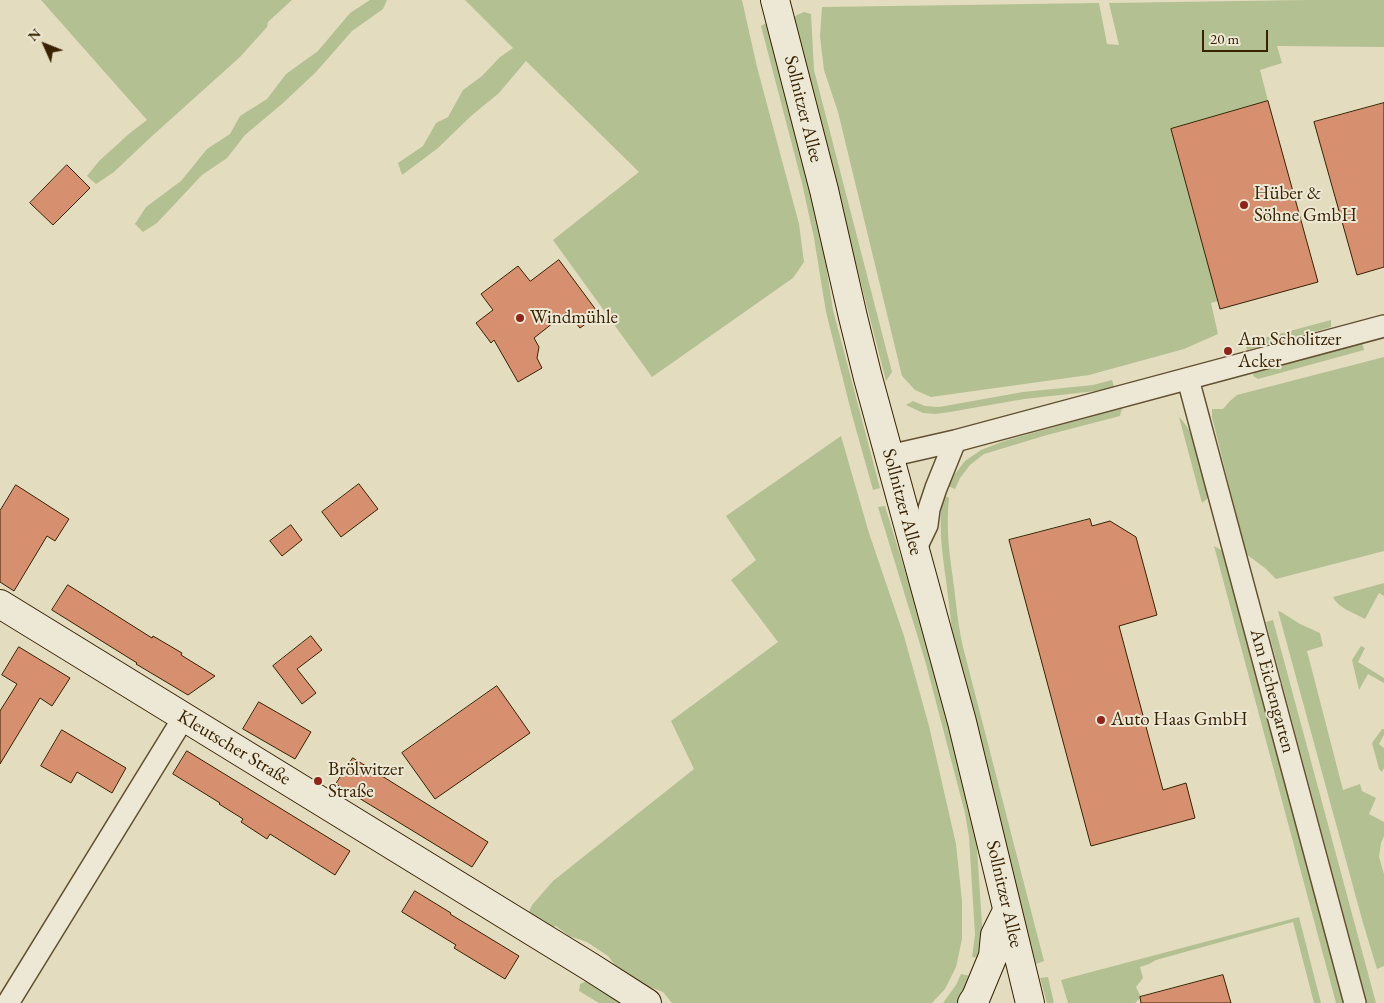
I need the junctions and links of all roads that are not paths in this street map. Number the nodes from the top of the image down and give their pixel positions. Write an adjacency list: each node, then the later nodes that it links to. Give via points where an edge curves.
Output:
1 (775, 0): 5 (main road, Sollnitzer Allee)
2 (1384, 326): 3 (street)
3 (1188, 379): 4 (street); 14 (street, Am Eichengarten)
4 (955, 441): 5 (street); 6 (street, via 929,509 927,525)
5 (889, 456): 6 (main road, Sollnitzer Allee)
6 (915, 550): 9 (main road, Sollnitzer Allee, via 962,722)
7 (0, 604): 8 (main road, Kleutscher Straße)
8 (184, 717): 10 (street); 11 (main road, Kleutscher Straße)
9 (1007, 911): 12 (main road, via 995,935 993,956); 13 (main road, Sollnitzer Allee)
10 (8, 1003)
11 (646, 1003)
12 (972, 1003)
13 (1030, 1003)
14 (1355, 1003)

